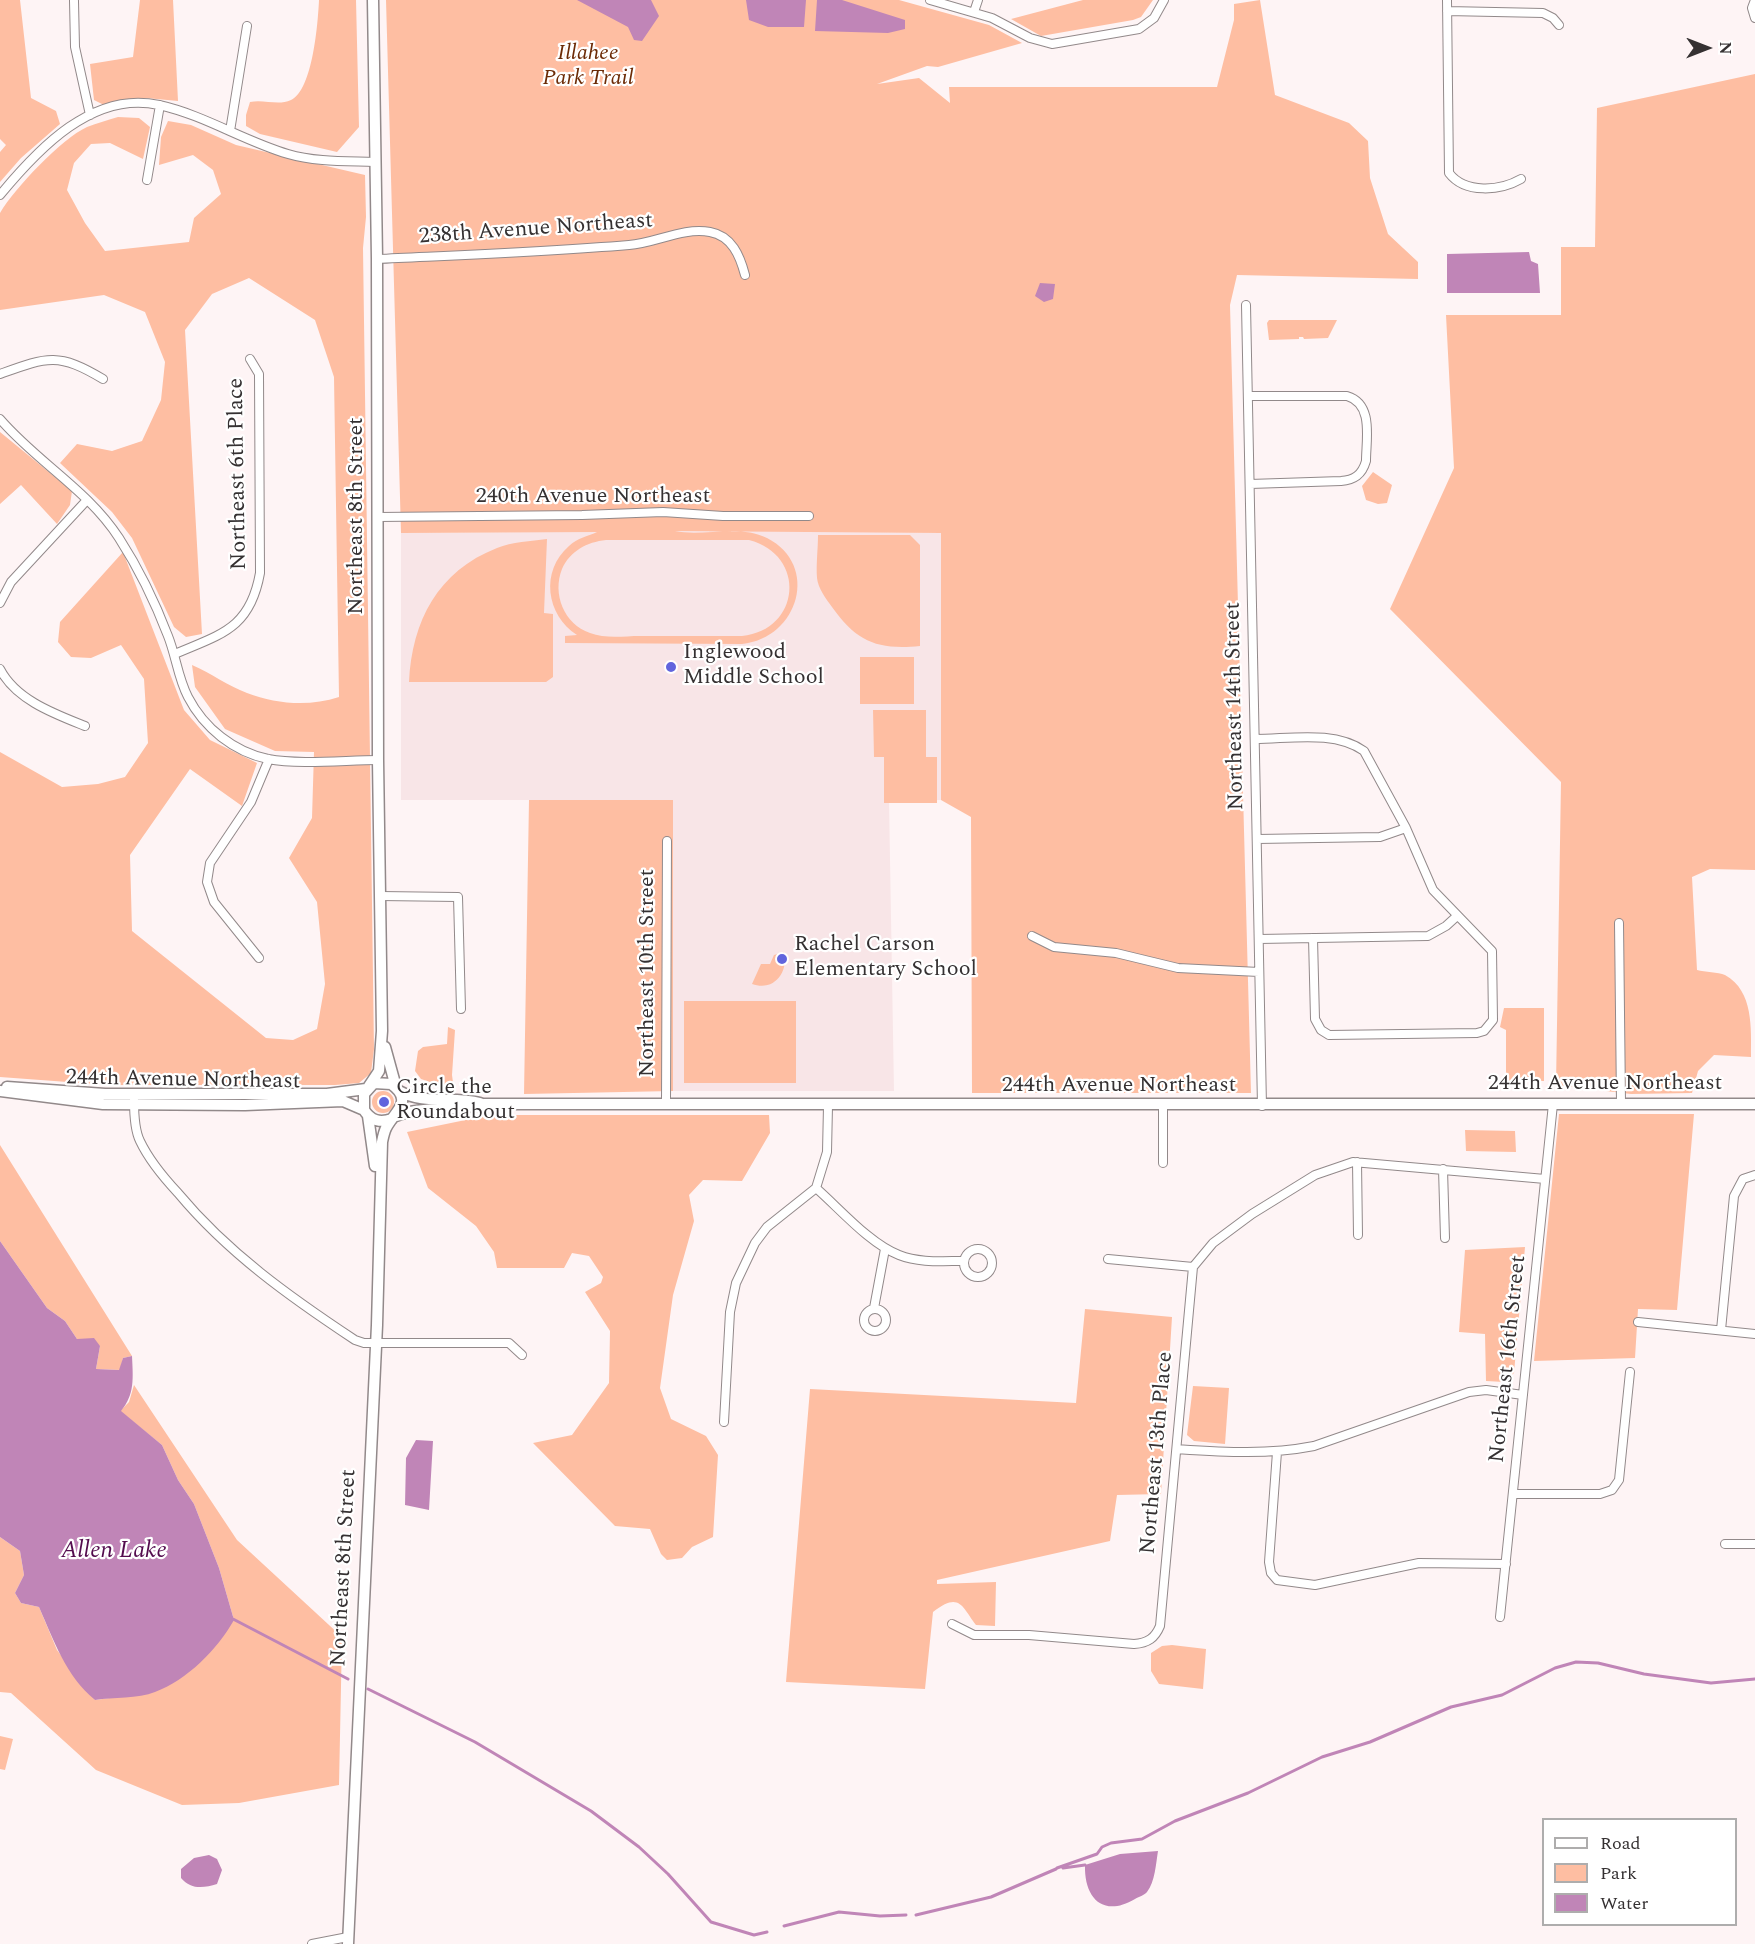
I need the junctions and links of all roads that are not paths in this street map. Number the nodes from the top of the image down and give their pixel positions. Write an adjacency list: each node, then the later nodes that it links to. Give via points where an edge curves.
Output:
1 (373, 0): 16 (street, Northeast 8th Street)
2 (930, 0): 9 (street)
3 (978, 0): 9 (street)
4 (1164, 0): 9 (street, via 1154,18 1139,28 1052,44)
5 (1447, 0): 8 (street)
6 (1755, 0): 10 (street)
7 (74, 1): 14 (street, via 75,47)
8 (1447, 11): 11 (street, via 1544,13); 17 (street, via 1449,173 1463,186 1502,186)
9 (974, 12)
10 (1755, 18)
11 (1559, 25)
12 (247, 26): 15 (street)
13 (160, 105): 14 (street, via 131,103); 15 (street); 18 (street)
14 (90, 115): 19 (street, via 58,133)
15 (230, 131): 16 (street, via 289,154)
16 (374, 162): 20 (street, Northeast 8th Street)
17 (1521, 179)
18 (147, 180)
19 (0, 195)
20 (377, 259): 21 (street, 238th Avenue Northeast, via 631,245 676,234 711,232 735,248); 31 (street, Northeast 8th Street)
21 (745, 275)
22 (1246, 305): 26 (street, Northeast 14th Street)
23 (250, 359): 33 (street, Northeast 6th Place, via 259,374 257,587 236,626)
24 (0, 374): 25 (street, via 55,359 80,366)
25 (103, 379)
26 (1248, 396): 28 (street, Northeast 14th Street); 28 (street, via 1347,396 1356,399 1365,412 1366,461 1354,478)
27 (0, 419): 29 (street)
28 (1250, 484): 36 (street, Northeast 14th Street)
29 (87, 500): 32 (street, via 11,582); 33 (street, via 118,535 135,562)
30 (809, 516): 31 (street, 240th Avenue Northeast, via 663,512)
31 (378, 517): 38 (street, Northeast 8th Street)
32 (0, 603)
33 (175, 654): 37 (street, via 187,696 205,722 240,749)
34 (0, 669): 35 (street, via 26,698)
35 (85, 726)
36 (1255, 740): 39 (street, via 1334,738 1353,744 1364,751); 40 (street, Northeast 14th Street)
37 (269, 759): 38 (street); 48 (street, via 251,802 218,848 207,872 214,902)
38 (378, 760): 42 (street, Northeast 8th Street)
39 (1406, 828): 40 (street, via 1380,837); 43 (street, via 1433,890)
40 (1257, 839): 47 (street, Northeast 14th Street)
41 (667, 842): 58 (street, Northeast 10th Street)
42 (380, 896): 50 (street, via 458,897); 51 (street, Northeast 8th Street)
43 (1457, 916): 46 (street, via 1428,936); 46 (street, via 1492,951 1494,1013 1490,1026 1477,1033 1329,1035 1315,1019)
44 (1618, 923): 56 (street)
45 (1032, 936): 49 (street, via 1054,947 1116,953 1178,968)
46 (1313, 938): 47 (street)
47 (1259, 939): 49 (street, Northeast 14th Street)
48 (259, 958)
49 (1259, 972): 63 (street, Northeast 14th Street)
50 (461, 1009)
51 (382, 1031): 52 (street, Northeast 8th Street, via 379,1071); 54 (street, Northeast 8th Street)
52 (368, 1088): 54 (street, via 386,1082); 55 (street, 244th Avenue Northeast, via 327,1094); 64 (street, via 362,1099)
53 (0, 1089): 55 (street, 244th Avenue Northeast)
54 (398, 1089): 57 (street, 244th Avenue Northeast, via 409,1097); 65 (street, via 402,1101)
55 (134, 1099): 64 (street, 244th Avenue Northeast, via 343,1101); 83 (street, via 138,1140 166,1179 228,1248 355,1340)
56 (1621, 1103): 59 (street, 244th Avenue Northeast); 60 (street, 244th Avenue Northeast)
57 (483, 1104): 58 (street, 244th Avenue Northeast); 65 (street, 244th Avenue Northeast, via 465,1109 419,1110)
58 (666, 1104): 61 (street, 244th Avenue Northeast)
59 (1553, 1104): 63 (street, 244th Avenue Northeast); 70 (street, Northeast 16th Street)
60 (1755, 1104)
61 (828, 1106): 62 (street, 244th Avenue Northeast); 71 (street, via 827,1152)
62 (1163, 1106): 63 (street, 244th Avenue Northeast); 67 (street)
63 (1262, 1106)
64 (366, 1113): 65 (street, via 380,1122); 72 (street, Northeast 8th Street)
65 (394, 1118): 72 (street, Northeast 8th Street, via 385,1129 382,1142)
66 (1358, 1162): 68 (street); 73 (street); 78 (street, via 1315,1175 1252,1214 1213,1243)
67 (1163, 1163)
68 (1443, 1169): 70 (street); 74 (street)
69 (1755, 1175): 81 (street, via 1743,1179 1734,1196)
70 (1545, 1179): 86 (street, Northeast 16th Street)
71 (816, 1188): 75 (street); 87 (street, via 767,1227 736,1283 730,1312)
72 (381, 1193): 83 (street, Northeast 8th Street)
73 (1358, 1235)
74 (1445, 1238)
75 (885, 1249): 77 (street, via 925,1261); 79 (street)
76 (1108, 1259): 78 (street)
77 (963, 1261)
78 (1193, 1267): 88 (street, Northeast 13th Place)
79 (874, 1308)
80 (1638, 1322): 81 (street)
81 (1721, 1330): 82 (street)
82 (1755, 1334)
83 (376, 1343): 84 (street, via 509,1344); 96 (street, Northeast 8th Street)
84 (522, 1355)
85 (1630, 1372): 90 (street, via 1619,1480 1612,1490 1600,1494)
86 (1523, 1395): 89 (street, via 1469,1392 1314,1446); 90 (street, Northeast 16th Street)
87 (724, 1422)
88 (1177, 1449): 89 (street); 95 (street, Northeast 13th Place, via 1160,1626 1152,1639 1134,1644 974,1635)
89 (1276, 1452): 93 (street, via 1269,1562 1277,1580 1315,1585 1419,1563)
90 (1513, 1494): 93 (street, Northeast 16th Street)
91 (1725, 1544): 92 (street)
92 (1755, 1544)
93 (1506, 1564): 94 (street, Northeast 16th Street)
94 (1500, 1617)
95 (952, 1624)
96 (348, 1941): 97 (street)
97 (312, 1944)

